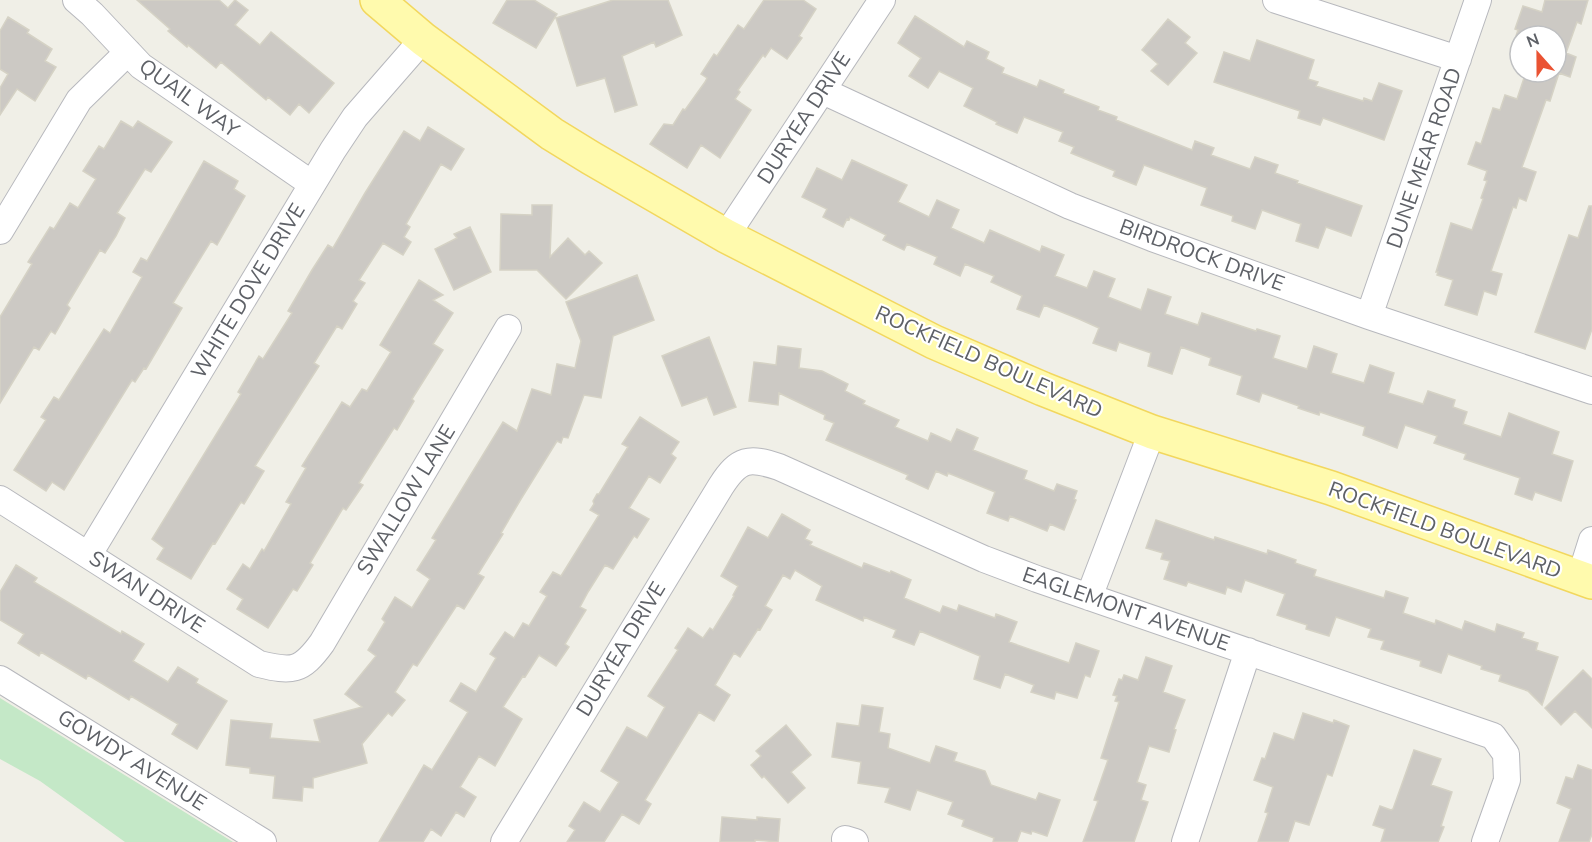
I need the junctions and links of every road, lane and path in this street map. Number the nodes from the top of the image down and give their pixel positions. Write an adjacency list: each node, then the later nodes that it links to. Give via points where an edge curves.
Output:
1 (76, 0): 7 (street, QUAIL WAY)
2 (377, 0): 6 (main road, ROCKFIELD BOULEVARD)
3 (882, 0): 9 (street, DURYEA DRIVE)
4 (1276, 0): 8 (street)
5 (1478, 0): 8 (street, DUNE MEAR ROAD)
6 (423, 39): 10 (street, WHITE DOVE DRIVE, via 355,117); 12 (main road, ROCKFIELD BOULEVARD, via 552,134)
7 (128, 52): 10 (street, QUAIL WAY, via 160,81); 11 (street, via 80,100)
8 (1458, 59): 13 (street, DUNE MEAR ROAD)
9 (823, 91): 12 (street, DURYEA DRIVE); 13 (street, BIRDROCK DRIVE, via 1080,210)
10 (312, 184): 20 (street, WHITE DOVE DRIVE)
11 (0, 231)
12 (726, 236): 16 (main road, ROCKFIELD BOULEVARD, via 934,342)
13 (1369, 316): 15 (street, BIRDROCK DRIVE)
14 (508, 328): 24 (street, SWALLOW LANE, via 322,643)
15 (1592, 391)
16 (1152, 432): 21 (main road, ROCKFIELD BOULEVARD, via 1331,488); 22 (street)
17 (745, 462): 22 (street, EAGLEMONT AVENUE, via 779,466 984,559); 27 (street, DURYEA DRIVE, via 732,469 721,486)
18 (0, 499): 20 (street, SWAN DRIVE)
19 (1592, 540): 21 (street)
20 (89, 554): 24 (street, SWAN DRIVE, via 259,664)
21 (1586, 580)
22 (1089, 597): 23 (street, EAGLEMONT AVENUE)
23 (1248, 651): 28 (street); 29 (street, EAGLEMONT AVENUE, via 1493,736 1506,754 1507,780)
24 (299, 668)
25 (0, 679): 26 (street, GOWDY AVENUE)
26 (263, 842)
27 (504, 842)
28 (1185, 842)
29 (1485, 842)

